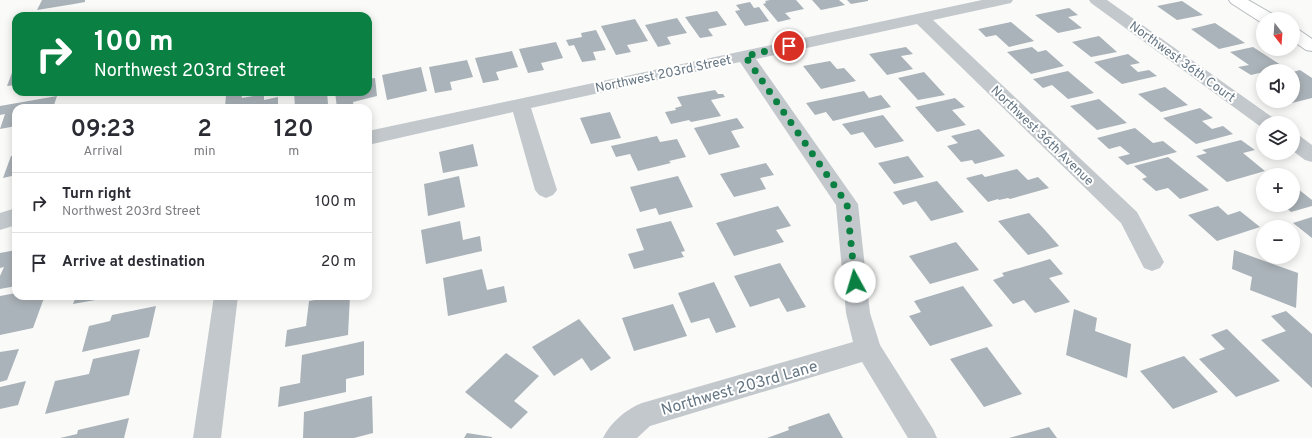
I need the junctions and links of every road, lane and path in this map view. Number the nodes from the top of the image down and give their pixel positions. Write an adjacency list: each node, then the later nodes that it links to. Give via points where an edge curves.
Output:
1 (1005, 0): 5 (street, Northwest 203rd Street)
2 (1097, 0): 10 (street, Northwest 36th Court)
3 (1237, 0): 4 (main road)
4 (1257, 12)
5 (921, 18): 8 (street, Northwest 203rd Street); 19 (street, Northwest 36th Avenue, via 1129,218)
6 (1300, 38): 7 (main road)
7 (1312, 46)
8 (745, 56): 9 (street, Northwest 203rd Street); 21 (street, via 847,204 858,313)
9 (520, 104): 12 (street, Northwest 203rd Street); 16 (street)
10 (1258, 116)
11 (1312, 135): 13 (street)
12 (372, 137)
13 (1300, 139)
14 (1300, 146): 15 (street)
15 (1312, 155)
16 (546, 190)
17 (12, 218): 18 (street)
18 (0, 222)
19 (1152, 262)
20 (225, 300): 22 (street)
21 (868, 349): 23 (street, Northwest 203rd Lane, via 642,416); 24 (street)
22 (207, 438)
23 (617, 438)
24 (923, 438)

